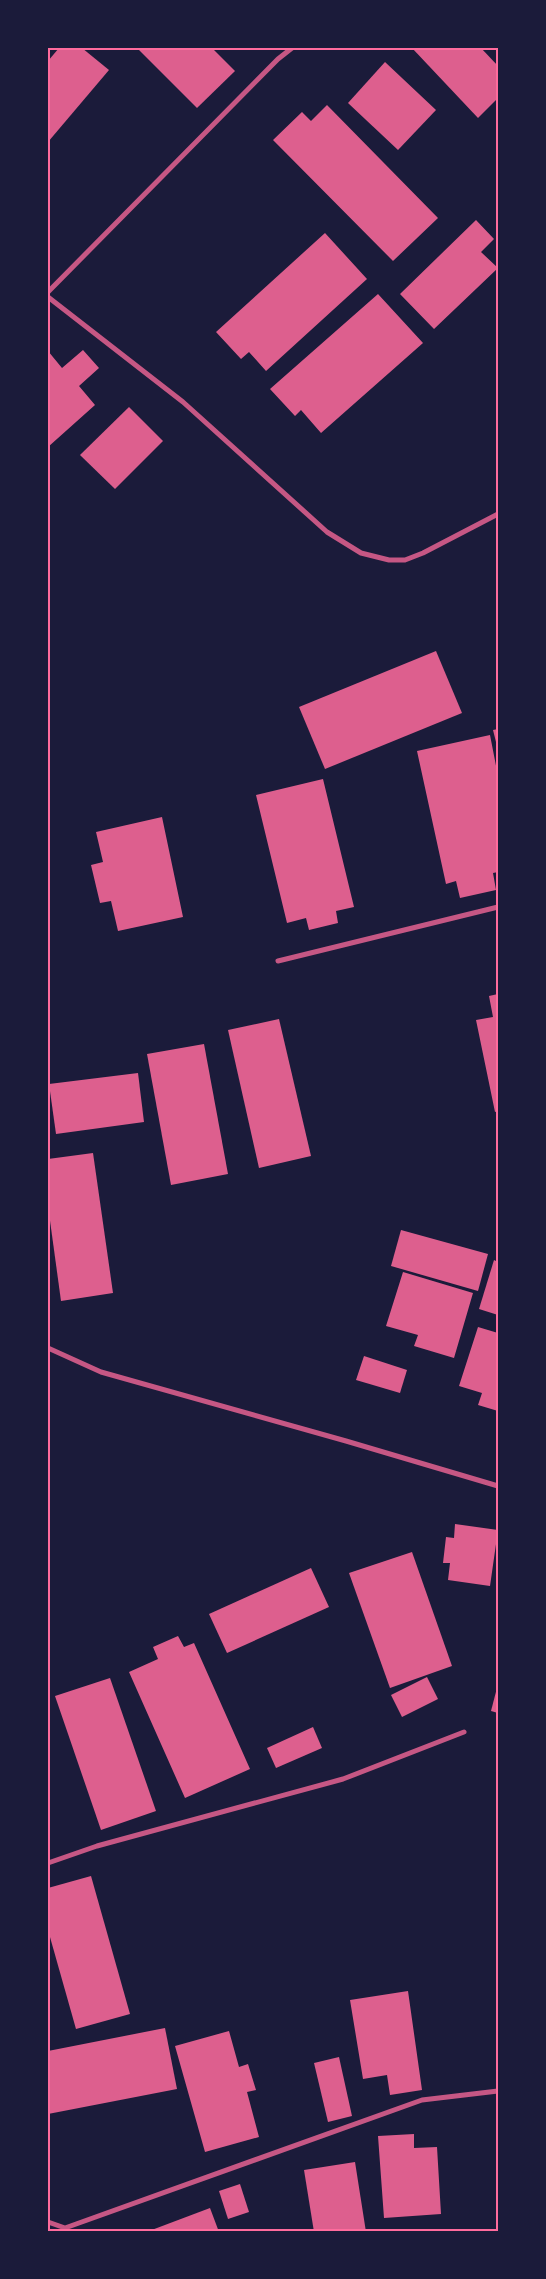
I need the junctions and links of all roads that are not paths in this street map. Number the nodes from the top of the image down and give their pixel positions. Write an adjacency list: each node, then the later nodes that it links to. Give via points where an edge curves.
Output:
1 (292, 48): 2 (street)
2 (48, 292)
3 (48, 298): 4 (street, via 183,402 327,532 361,553 389,560 405,560)
4 (498, 514)
5 (498, 908): 6 (street)
6 (278, 961)
7 (48, 1348): 8 (street, via 101,1372)
8 (498, 1486)
9 (464, 1732): 10 (street, via 343,1779 97,1846)
10 (48, 1863)
11 (498, 2091): 12 (street, via 422,2100 65,2228)
12 (48, 2222)

